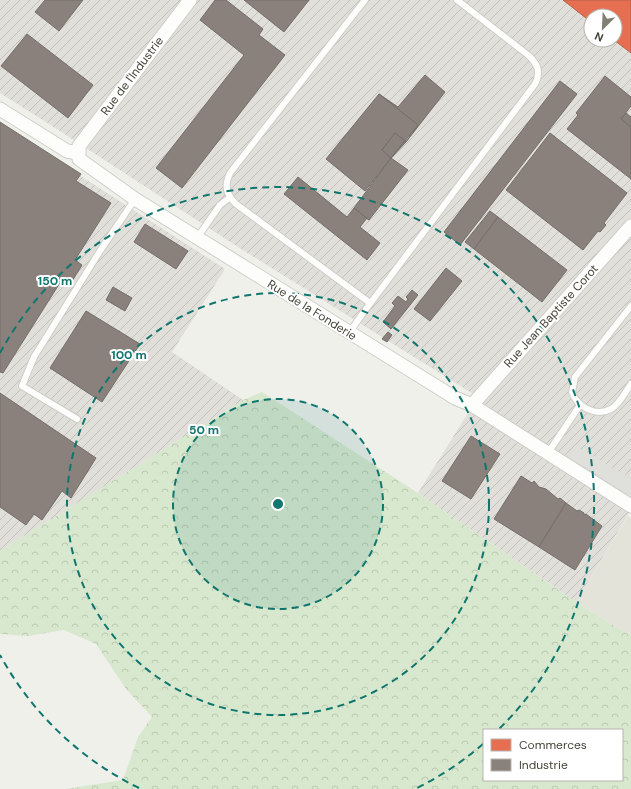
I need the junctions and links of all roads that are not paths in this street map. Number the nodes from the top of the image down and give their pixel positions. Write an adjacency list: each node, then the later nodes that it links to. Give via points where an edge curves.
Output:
1 (190, 0): 5 (street, Rue de l'Industrie, via 79,146)
2 (365, 0): 6 (lane, via 230,173 226,186)
3 (457, 0): 10 (lane, via 528,55 535,62 538,78)
4 (0, 109): 5 (street, via 67,151)
5 (78, 153): 7 (street, Rue de la Fonderie, via 83,164)
6 (229, 198): 9 (lane, via 220,205); 10 (lane)
7 (135, 199): 9 (street, Rue de la Fonderie); 16 (lane, via 34,357 22,386)
8 (631, 226): 14 (street, Rue Jean Baptiste Corot)
9 (197, 238): 12 (street, Rue de la Fonderie)
10 (370, 303): 12 (lane)
11 (631, 306): 15 (lane, via 575,377 572,392)
12 (349, 334): 14 (street, Rue de la Fonderie, via 455,398)
13 (631, 384): 15 (lane, via 618,403 610,409 594,411)
14 (472, 405): 17 (street, Rue de la Fonderie)
15 (580, 405): 17 (lane)
16 (77, 419)
17 (548, 453): 18 (street, Rue de la Fonderie)
18 (631, 506)

